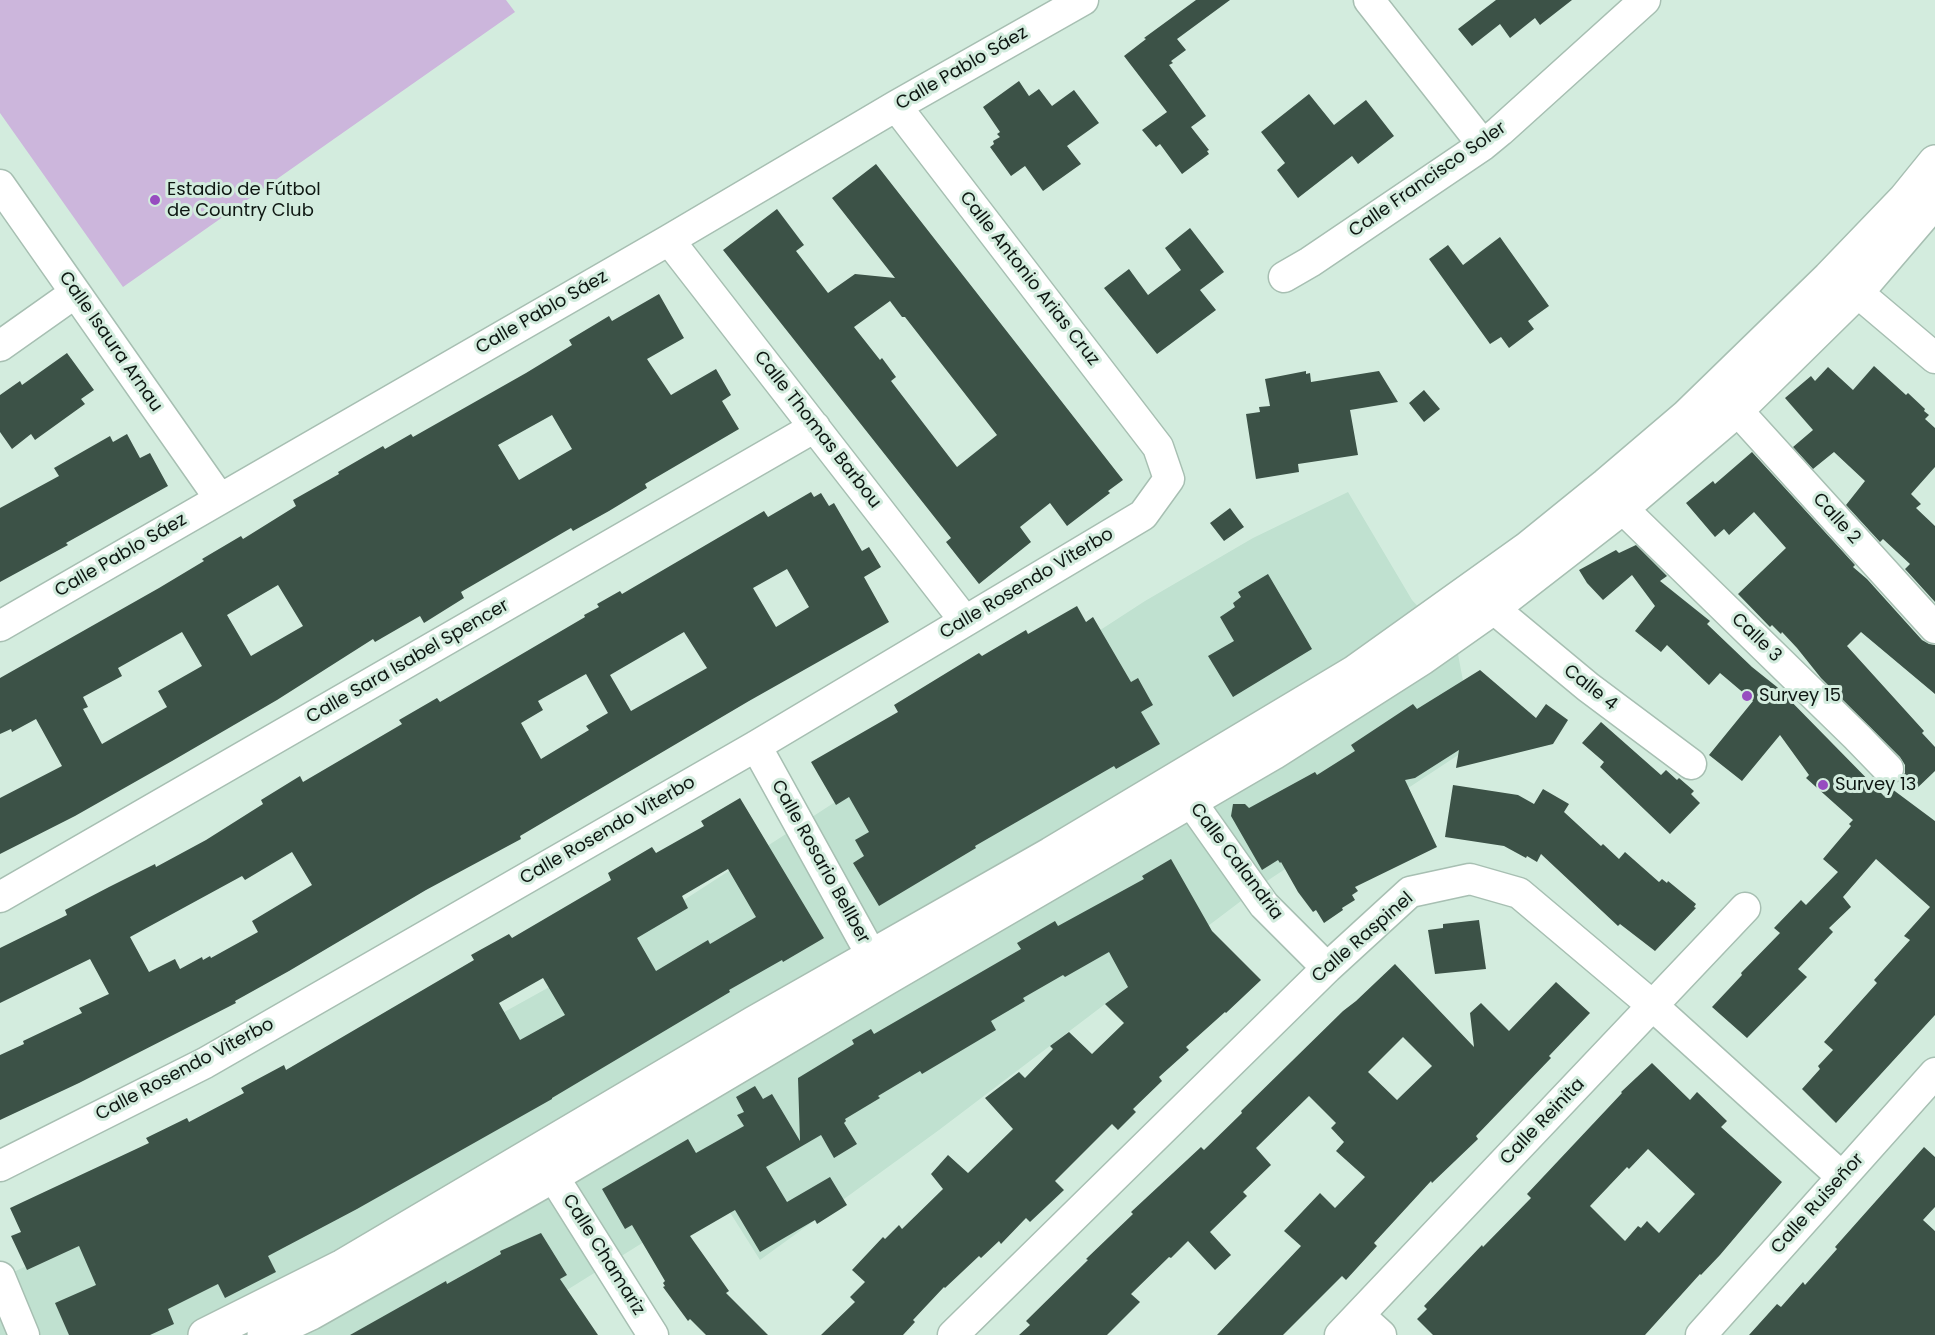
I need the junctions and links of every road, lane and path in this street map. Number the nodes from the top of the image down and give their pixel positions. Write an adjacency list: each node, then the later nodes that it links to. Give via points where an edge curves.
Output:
1 (1083, 0): 4 (street, Calle Pablo Sáez)
2 (1369, 0): 5 (street)
3 (1645, 0): 5 (street, Calle Francisco Soler)
4 (896, 106): 9 (street, Calle Pablo Sáez); 17 (street, Calle Antonio Arias Cruz)
5 (1483, 145): 10 (street, Calle Francisco Soler)
6 (1935, 162): 27 (street, via 1829,278 1687,416 1606,485 1527,549)
7 (0, 185): 12 (street, Calle Isaura Arnau)
8 (1935, 201): 11 (street)
9 (669, 240): 16 (street, Calle Thomas Barbou); 18 (street, Calle Pablo Sáez)
10 (1284, 277)
11 (1857, 292): 14 (street); 15 (street)
12 (75, 293): 13 (street); 18 (street, Calle Isaura Arnau)
13 (0, 346)
14 (1935, 358)
15 (1737, 410): 19 (street); 23 (street, Calle 2)
16 (815, 428): 21 (street, Calle Thomas Barbou); 28 (street, Calle Sara Isabel Spencer)
17 (1160, 452): 21 (street, Calle Rosendo Viterbo, via 1169,479 1143,515)
18 (220, 499): 22 (street, Calle Pablo Sáez)
19 (1622, 508): 20 (street); 26 (street, Calle 3)
20 (1493, 608): 25 (street, Calle 4, via 1588,687); 27 (street, via 1274,753)
21 (965, 621): 24 (street, Calle Rosendo Viterbo)
22 (0, 626)
23 (1935, 628)
24 (756, 746): 30 (street, Calle Rosario Bellber); 34 (street, Calle Rosendo Viterbo, via 205,1063)
25 (1691, 764)
26 (1888, 770)
27 (1182, 790): 30 (street); 31 (street, Calle Calandria, via 1264,905)
28 (0, 897)
29 (1745, 908): 32 (street, Calle Reinita)
30 (878, 967): 35 (street); 40 (street, via 754,1023 343,1266)
31 (1327, 968): 32 (street, Calle Raspinel, via 1410,892 1470,879 1519,893); 43 (street, Calle Raspinel)
32 (1653, 1006): 36 (street, Calle Raspinel); 38 (street, Calle Reinita)
33 (1935, 1073): 36 (street, Calle Ruiseñor)
34 (0, 1166)
35 (553, 1176): 41 (street, via 311,1313); 42 (street, Calle Chamariz)
36 (1842, 1177): 44 (street, Calle Ruiseñor)
37 (0, 1277): 39 (street)
38 (1360, 1328)
39 (24, 1335)
40 (205, 1335)
41 (264, 1335)
42 (653, 1335)
43 (953, 1335)
44 (1701, 1335)

